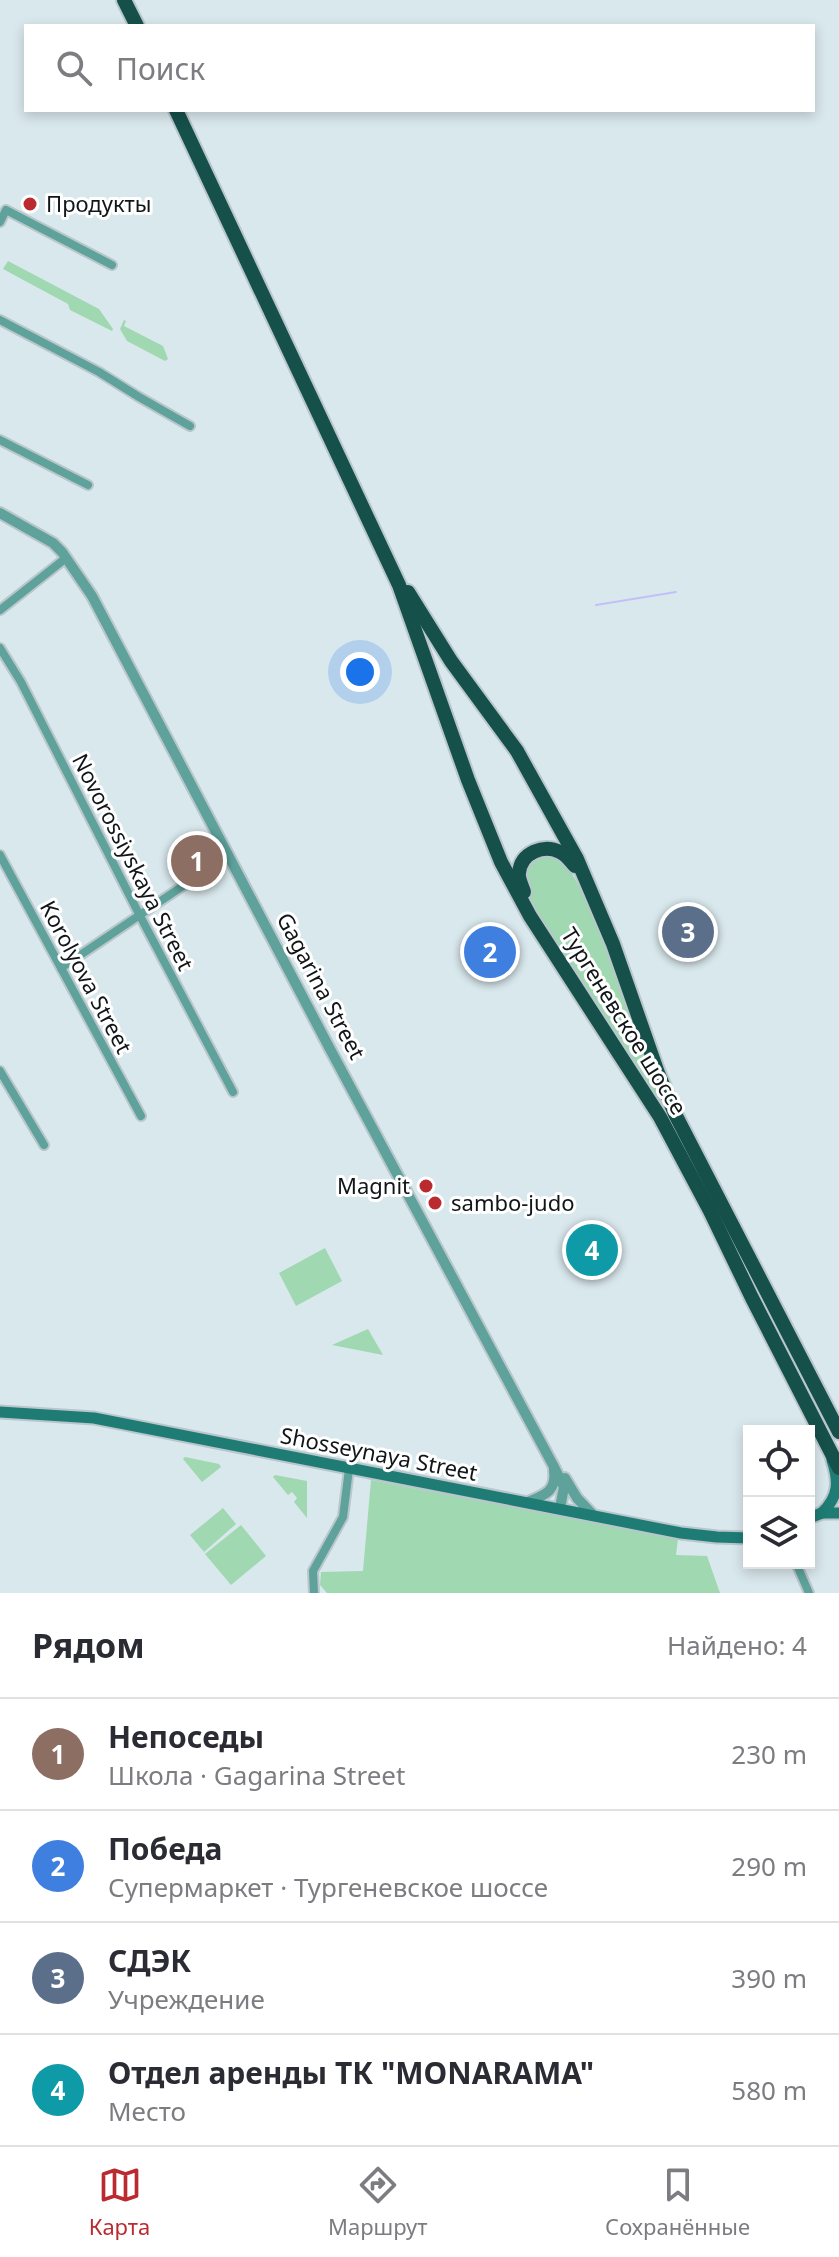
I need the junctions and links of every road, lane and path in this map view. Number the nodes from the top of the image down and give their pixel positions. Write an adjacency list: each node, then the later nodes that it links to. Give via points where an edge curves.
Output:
1 (124, 0): 3 (highway)
2 (131, 0): 4 (highway)
3 (139, 24)
4 (139, 24)
5 (180, 112): 15 (highway)
6 (3, 209): 7 (street); 8 (street)
7 (0, 222)
8 (112, 265)
9 (0, 320): 10 (street)
10 (190, 426)
11 (0, 440): 12 (street)
12 (88, 485)
13 (0, 513): 14 (street, Gagarina Street, via 41,534)
14 (66, 558): 16 (street); 19 (street, Gagarina Street, via 92,596)
15 (401, 585): 20 (highway, Тургеневское шоссе, via 517,751); 22 (highway, Тургеневское шоссе, via 468,780)
16 (0, 610)
17 (0, 648): 21 (street, Novorossiyskaya Street)
18 (0, 855): 23 (street, Korolyova Street)
19 (229, 855): 21 (street); 31 (street, Gagarina Street)
20 (587, 881): 22 (highway, via 558,850 532,852 518,874); 29 (highway, Тургеневское шоссе, via 675,1114)
21 (139, 914): 23 (street); 25 (street, Novorossiyskaya Street)
22 (530, 916): 30 (highway, Тургеневское шоссе, via 660,1117)
23 (61, 968): 26 (street, Korolyova Street)
24 (0, 1071): 27 (street)
25 (233, 1092)
26 (141, 1116)
27 (44, 1145)
28 (0, 1412): 33 (main road, Shosseynaya Street, via 94,1418)
29 (839, 1432)
30 (823, 1435): 32 (highway, Тургеневское шоссе); 36 (main road, via 838,1490)
31 (553, 1465): 34 (street, via 552,1489); 35 (street, Gagarina Street, via 564,1487); 38 (street)
32 (839, 1468)
33 (349, 1469): 34 (main road, Shosseynaya Street); 42 (street, via 343,1517 313,1571)
34 (528, 1502): 35 (main road, Shosseynaya Street)
35 (560, 1508): 38 (main road, Shosseynaya Street)
36 (822, 1513): 37 (main road); 39 (main road)
37 (839, 1513)
38 (593, 1515): 40 (main road, Shosseynaya Street, via 681,1533)
39 (815, 1516)
40 (743, 1538)
41 (799, 1569): 43 (street)
42 (314, 1593)
43 (809, 1593)

